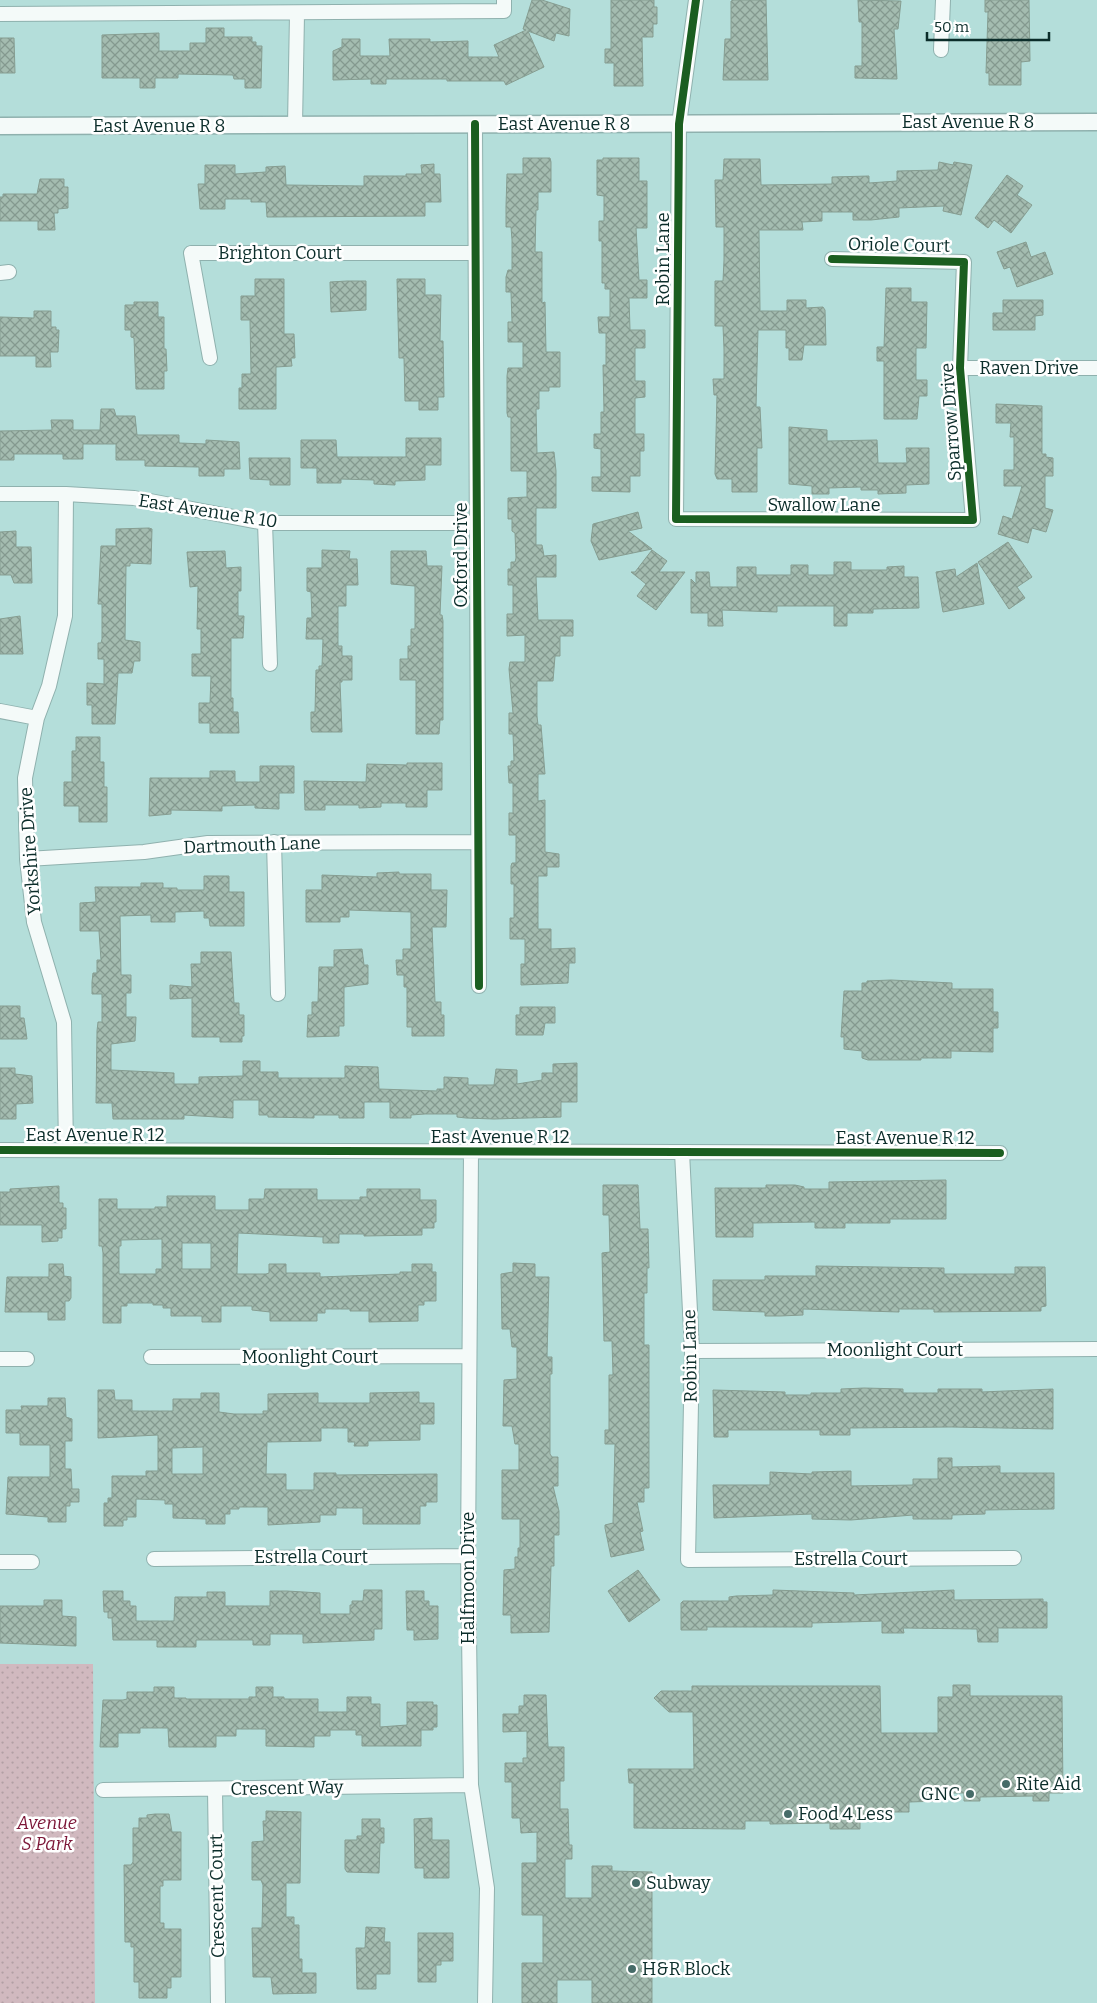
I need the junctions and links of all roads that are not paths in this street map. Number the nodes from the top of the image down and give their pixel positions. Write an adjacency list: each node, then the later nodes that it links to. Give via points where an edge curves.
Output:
1 (696, 0): 9 (street, Robin Lane)
2 (943, 0): 6 (street)
3 (504, 5): 5 (street)
4 (0, 14): 5 (street)
5 (296, 14): 10 (street)
6 (941, 50)
7 (1097, 122): 9 (street, East Avenue R 8)
8 (475, 124): 9 (street, East Avenue R 8); 10 (street, East Avenue R 8); 12 (street, Oxford Drive)
9 (679, 124): 20 (street, Robin Lane)
10 (295, 125): 11 (street, East Avenue R 8)
11 (0, 126)
12 (474, 253): 15 (street, Brighton Court, via 191,253); 23 (street, Oxford Drive)
13 (832, 259): 14 (street, Oriole Court)
14 (964, 262): 16 (street, Sparrow Drive)
15 (210, 358)
16 (960, 368): 17 (street, Raven Drive); 21 (street, Sparrow Drive)
17 (1097, 368)
18 (0, 494): 19 (street, East Avenue R 10)
19 (66, 494): 22 (street, East Avenue R 10, via 134,498); 26 (street, Yorkshire Drive, via 65,616 49,686)
20 (676, 519): 21 (street, Swallow Lane)
21 (973, 520)
22 (265, 523): 23 (street, East Avenue R 10); 24 (street)
23 (475, 523): 28 (street, Oxford Drive)
24 (270, 664)
25 (0, 711): 26 (street)
26 (37, 718): 29 (street, Yorkshire Drive, via 25,778)
27 (274, 842): 28 (street, Dartmouth Lane); 29 (street, Dartmouth Lane, via 208,843 144,852); 31 (street)
28 (478, 842): 30 (street, Oxford Drive)
29 (27, 859): 32 (street, Yorkshire Drive, via 34,922 64,1022)
30 (479, 986)
31 (278, 994)
32 (66, 1149): 33 (street, East Avenue R 12); 34 (street, East Avenue R 12)
33 (0, 1150)
34 (470, 1152): 35 (street, East Avenue R 12); 39 (street, Halfmoon Drive)
35 (682, 1152): 36 (street, East Avenue R 12); 38 (street, Robin Lane)
36 (1000, 1153)
37 (1097, 1349): 38 (street, Moonlight Court)
38 (692, 1351): 46 (street, Robin Lane)
39 (469, 1356): 40 (street, Moonlight Court); 43 (street, Halfmoon Drive)
40 (151, 1357)
41 (0, 1359): 42 (street)
42 (28, 1359)
43 (468, 1556): 44 (street, Estrella Court); 49 (street, Halfmoon Drive)
44 (154, 1558)
45 (1014, 1558): 46 (street, Estrella Court)
46 (688, 1560)
47 (0, 1562): 48 (street)
48 (32, 1562)
49 (470, 1785): 51 (street, Crescent Way); 53 (street, Halfmoon Drive, via 487,1888)
50 (103, 1790): 51 (street, Crescent Way)
51 (215, 1790): 52 (street, Crescent Court)
52 (218, 2003)
53 (485, 2003)

